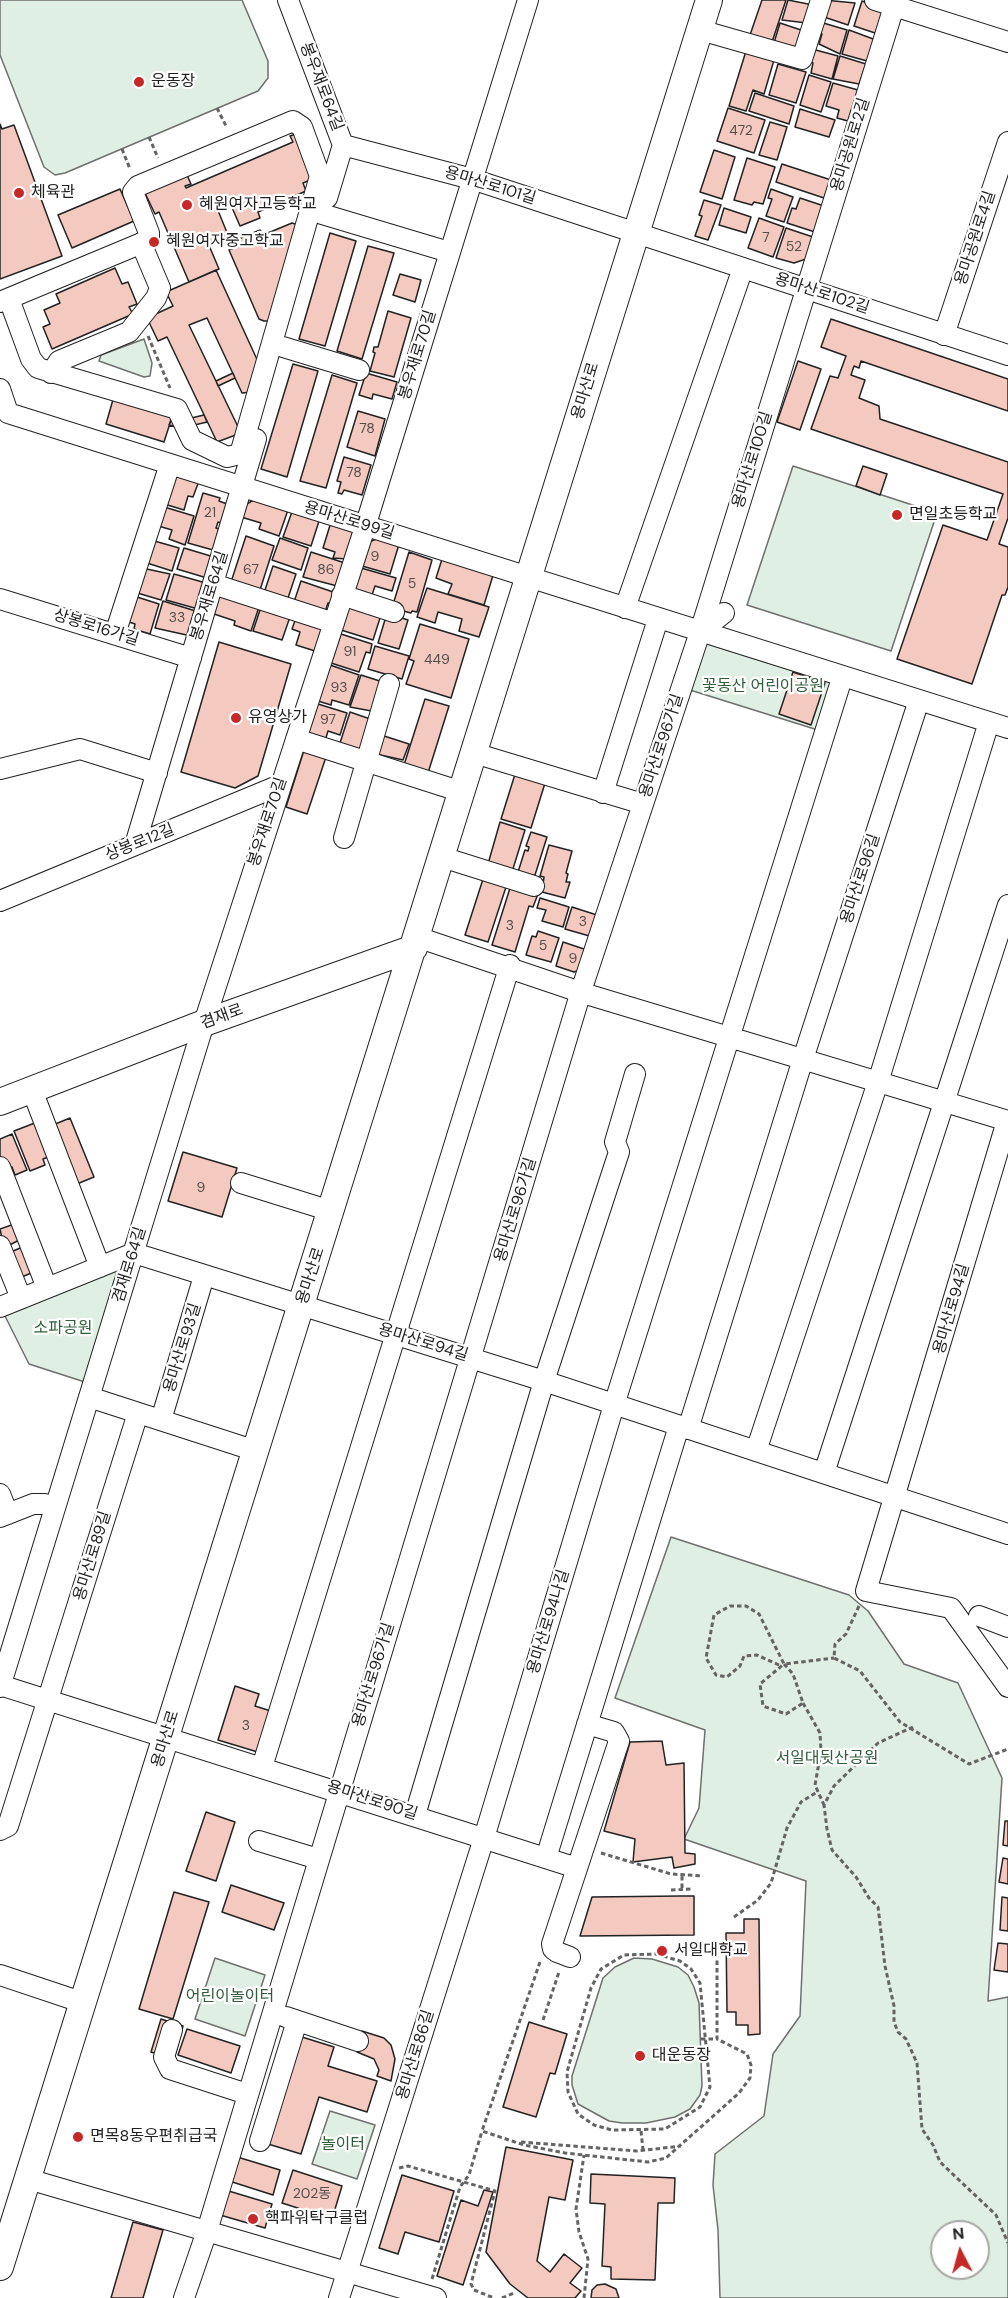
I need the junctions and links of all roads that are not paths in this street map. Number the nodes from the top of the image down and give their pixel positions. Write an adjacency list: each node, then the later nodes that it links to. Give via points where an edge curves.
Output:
1 (288, 0): 10 (street, 봉우재로64길)
2 (528, 0): 11 (street, 봉우재로70길)
3 (709, 0): 7 (main road, 용마산로)
4 (821, 0): 7 (street, via 802,59)
5 (875, 0): 6 (street)
6 (895, 3): 8 (street); 17 (street, 용마공원로2길)
7 (700, 30): 13 (main road, 용마산로)
8 (1008, 42)
9 (1008, 142): 19 (street, 용마공원로4길)
10 (343, 145): 11 (street, 용마산로101길); 12 (street, 봉우재로64길)
11 (472, 179): 13 (street, 용마산로101길); 15 (street, 봉우재로70길)
12 (322, 214): 15 (street); 20 (street, 봉우재로64길)
13 (636, 232): 16 (street, 용마산로102길); 29 (main road, 용마산로)
14 (141, 243): 18 (street); 23 (street, via 160,288 156,298 123,336 59,361); 23 (street, via 150,236 134,196 135,189 296,121 302,127 320,176 241,453 227,457 195,442 180,412 171,407)
15 (449, 252): 28 (street, 봉우재로70길)
16 (743, 268): 17 (street, 용마산로102길); 33 (street)
17 (807, 289): 19 (street, 용마산로102길); 38 (street, 용마산로100길)
18 (5, 301): 23 (street, via 31,359 38,368)
19 (944, 335): 21 (street, 용마산로102길)
20 (283, 347): 22 (street); 27 (street, 봉우재로64길)
21 (1008, 355)
22 (359, 370)
23 (51, 373)
24 (0, 388): 25 (street)
25 (4, 415): 26 (street, 용마산로99길)
26 (170, 464): 27 (street, 용마산로99길); 39 (street)
27 (242, 488): 28 (street, 용마산로99길); 30 (street, 봉우재로64길)
28 (365, 527): 29 (street, 용마산로99길); 31 (street, 봉우재로70길)
29 (529, 575): 33 (street); 46 (main road, 용마산로)
30 (213, 584): 37 (street); 40 (street, 봉우재로64길)
31 (342, 595): 34 (street); 37 (street, 봉우재로70길)
32 (0, 599): 39 (street, 상봉로16가길)
33 (625, 608): 36 (street)
34 (394, 612)
35 (724, 613): 38 (street)
36 (658, 619): 38 (street); 52 (street)
37 (334, 623): 45 (street, 봉우재로70길)
38 (700, 632): 41 (street); 53 (street, 용마산로96가길)
39 (115, 634): 40 (street, 상봉로16가길)
40 (191, 658): 49 (street, 봉우재로64길)
41 (842, 678): 43 (street); 64 (street)
42 (389, 684): 47 (street)
43 (919, 700): 44 (street); 65 (street, 용마산로96길)
44 (999, 725): 67 (street)
45 (296, 739): 47 (street); 50 (street, 봉우재로70길)
46 (474, 753): 51 (main road, 용마산로); 52 (street)
47 (367, 762): 51 (street); 54 (street)
48 (0, 769): 49 (street, via 80,749)
49 (157, 773): 55 (street, 봉우재로64길)
50 (280, 785): 55 (street, 상봉로12길); 63 (street, 봉우재로70길)
51 (462, 792): 56 (main road, 용마산로)
52 (603, 793): 53 (street)
53 (643, 804): 62 (street, 용마산로96가길)
54 (344, 838)
55 (135, 845): 58 (street, 상봉로12길)
56 (442, 857): 57 (street); 60 (main road, 용마산로)
57 (534, 886)
58 (0, 901)
59 (1008, 905): 70 (street)
60 (416, 943): 61 (street); 63 (main road, 겸재로); 74 (main road, 용마산로)
61 (509, 966): 62 (street); 83 (street)
62 (580, 992): 64 (street); 84 (street, 용마산로96가길)
63 (204, 1023): 68 (main road, 겸재로); 76 (street, 겸재로64길)
64 (729, 1036): 65 (street); 87 (street)
65 (802, 1059): 67 (street); 90 (street)
66 (635, 1074): 85 (street, via 615,1142 619,1152)
67 (878, 1082): 70 (street); 92 (street)
68 (32, 1090): 69 (main road, 겸재로); 77 (street)
69 (0, 1102)
70 (944, 1102): 71 (street); 93 (street)
71 (1008, 1121): 95 (street, 용마산로94길)
72 (0, 1167): 79 (street)
73 (241, 1183): 74 (street)
74 (332, 1211): 82 (main road, 용마산로)
75 (0, 1246): 80 (street)
76 (134, 1254): 77 (street); 78 (street); 86 (street, 겸재로64길)
77 (100, 1267): 79 (street)
78 (204, 1276): 82 (street); 89 (street, 용마산로93길)
79 (47, 1288): 80 (street)
80 (21, 1298): 81 (street)
81 (0, 1307)
82 (301, 1307): 83 (street, 용마산로94길); 91 (main road, 용마산로)
83 (397, 1335): 84 (street, 용마산로94길); 106 (street)
84 (471, 1358): 85 (street, 용마산로94길); 107 (street, 용마산로96가길)
85 (544, 1381): 87 (street, 용마산로94길); 108 (street)
86 (89, 1397): 88 (street); 96 (street, 겸재로64길)
87 (614, 1405): 90 (street, 용마산로94길); 110 (street, 용마산로94나길)
88 (138, 1413): 89 (street); 103 (street, 용마산로89길)
89 (161, 1420): 91 (street)
90 (684, 1427): 92 (street, 용마산로94길); 104 (street)
91 (256, 1451): 105 (main road, 용마산로)
92 (756, 1451): 93 (street, 용마산로94길)
93 (824, 1473): 95 (street, 용마산로94길)
94 (0, 1494): 97 (street)
95 (897, 1497): 98 (street, 용마산로94길); 101 (street, 용마산로94길, via 866,1591 951,1608)
96 (55, 1508): 97 (street, via 33,1504); 102 (street, 겸재로64길)
97 (4, 1515)
98 (1008, 1534)
99 (979, 1616): 100 (street)
100 (1008, 1627)
101 (1007, 1683)
102 (0, 1686): 103 (street)
103 (48, 1700): 105 (street); 109 (street, 용마산로89길, via 8,1826)
104 (587, 1724): 112 (street); 114 (street, via 614,1732 619,1741)
105 (166, 1738): 106 (street, 용마산로90길); 117 (main road, 용마산로)
106 (262, 1767): 107 (street, 용마산로90길)
107 (338, 1790): 108 (street, 용마산로90길); 113 (street, 용마산로96가길)
108 (415, 1815): 110 (street, 용마산로90길)
109 (0, 1830)
110 (484, 1838): 112 (street, 용마산로90길); 127 (street, 용마산로86길)
111 (260, 1841): 113 (street)
112 (546, 1858): 114 (street, 용마산로90길)
113 (318, 1859): 118 (street, 용마산로96가길)
114 (577, 1868): 115 (street, via 552,1944 552,1949)
115 (566, 1960)
116 (0, 1975): 117 (street)
117 (84, 2002): 124 (main road, 용마산로)
118 (271, 2012): 119 (street); 122 (street, 용마산로96가길)
119 (297, 2021): 121 (street); 123 (street)
120 (172, 2030): 122 (street, via 164,2057 170,2069)
121 (358, 2041)
122 (247, 2094): 125 (street, 용마산로96가길)
123 (260, 2141)
124 (28, 2179): 125 (street); 126 (main road, 용마산로)
125 (207, 2231): 127 (street); 128 (street, 용마산로96가길)
126 (0, 2267)
127 (348, 2272): 129 (street, 용마산로86길); 130 (street)
128 (183, 2298)
129 (339, 2298)
130 (436, 2298)

